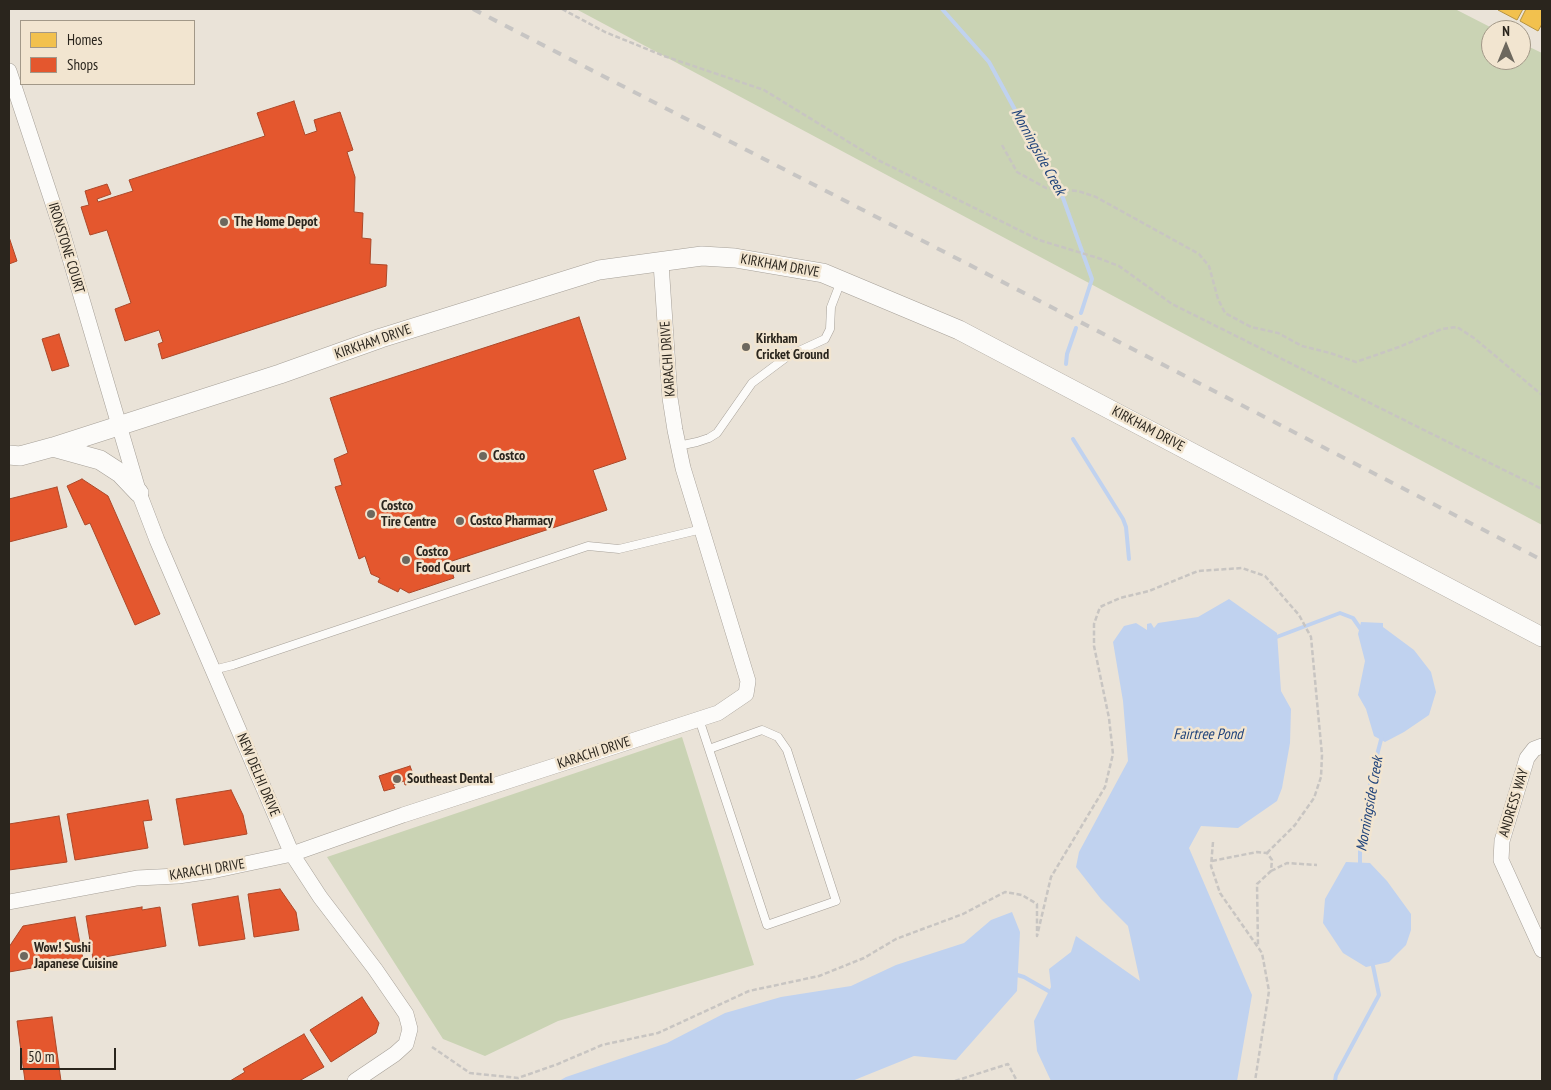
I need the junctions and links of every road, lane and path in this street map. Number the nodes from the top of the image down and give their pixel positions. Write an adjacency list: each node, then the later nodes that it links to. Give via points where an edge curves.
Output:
1 (562, 9): 11 (path, via 605,32 664,56 764,90 878,160 1039,240 1119,266 1172,304)
2 (9, 71): 7 (street, IRONSTONE COURT)
3 (1002, 145): 6 (path, via 1017,172 1049,188 1078,191 1096,197 1199,254 1209,266 1225,313 1251,328 1278,333 1302,346 1356,362 1442,329 1457,328 1474,338)
4 (661, 263): 5 (street, KIRKHAM DRIVE, via 702,256 735,258 823,273); 7 (street, KIRKHAM DRIVE, via 599,270 381,338); 8 (street, KARACHI DRIVE, via 670,398)
5 (841, 281): 8 (lane, via 831,307 829,335 788,356 752,382 717,433); 14 (street, KIRKHAM DRIVE, via 959,330)
6 (1542, 395)
7 (119, 426): 9 (street, KIRKHAM DRIVE); 12 (street, NEW DELHI DRIVE)
8 (678, 446): 13 (street, KARACHI DRIVE)
9 (53, 447): 10 (street, KIRKHAM DRIVE); 12 (street, via 100,460 120,473)
10 (13, 460)
11 (1542, 490)
12 (139, 493): 15 (street, NEW DELHI DRIVE)
13 (702, 529): 15 (lane, via 619,549 588,546); 16 (street, KARACHI DRIVE, via 748,681 746,694 718,713)
14 (1542, 637)
15 (213, 670): 21 (street, NEW DELHI DRIVE)
16 (699, 719): 18 (lane); 21 (street, KARACHI DRIVE)
17 (1542, 746): 27 (street, ANDRESS WAY, via 1534,749 1527,758 1502,841 1501,860)
18 (709, 749): 18 (lane, via 767,925 836,901 787,750 778,737 762,730)
19 (1213, 842): 22 (path)
20 (1267, 853): 22 (path); 24 (path, via 1272,860); 28 (path, via 1295,826 1314,798 1321,777 1317,690 1309,634 1301,618 1265,576 1242,568 1198,571 1100,607 1094,624 1094,646 1113,754 1104,787 1052,878 1038,936 1037,904 1022,895 1005,892 964,914 896,939 864,958 819,976 749,991 658,1033 602,1045 518,1078 470,1073)
21 (292, 854): 25 (street, KARACHI DRIVE, via 212,871 137,878); 29 (street, NEW DELHI DRIVE, via 406,1014 410,1029 406,1044)
22 (1212, 861): 26 (path, via 1220,893)
23 (1317, 865): 24 (path, via 1287,863)
24 (1271, 871): 26 (path, via 1257,884)
25 (9, 902)
26 (1258, 947): 32 (path, via 1269,991)
27 (1542, 950)
28 (432, 1047)
29 (355, 1081)
30 (956, 1081): 31 (path, via 1008,1064)
31 (1016, 1081)
32 (1255, 1081)

